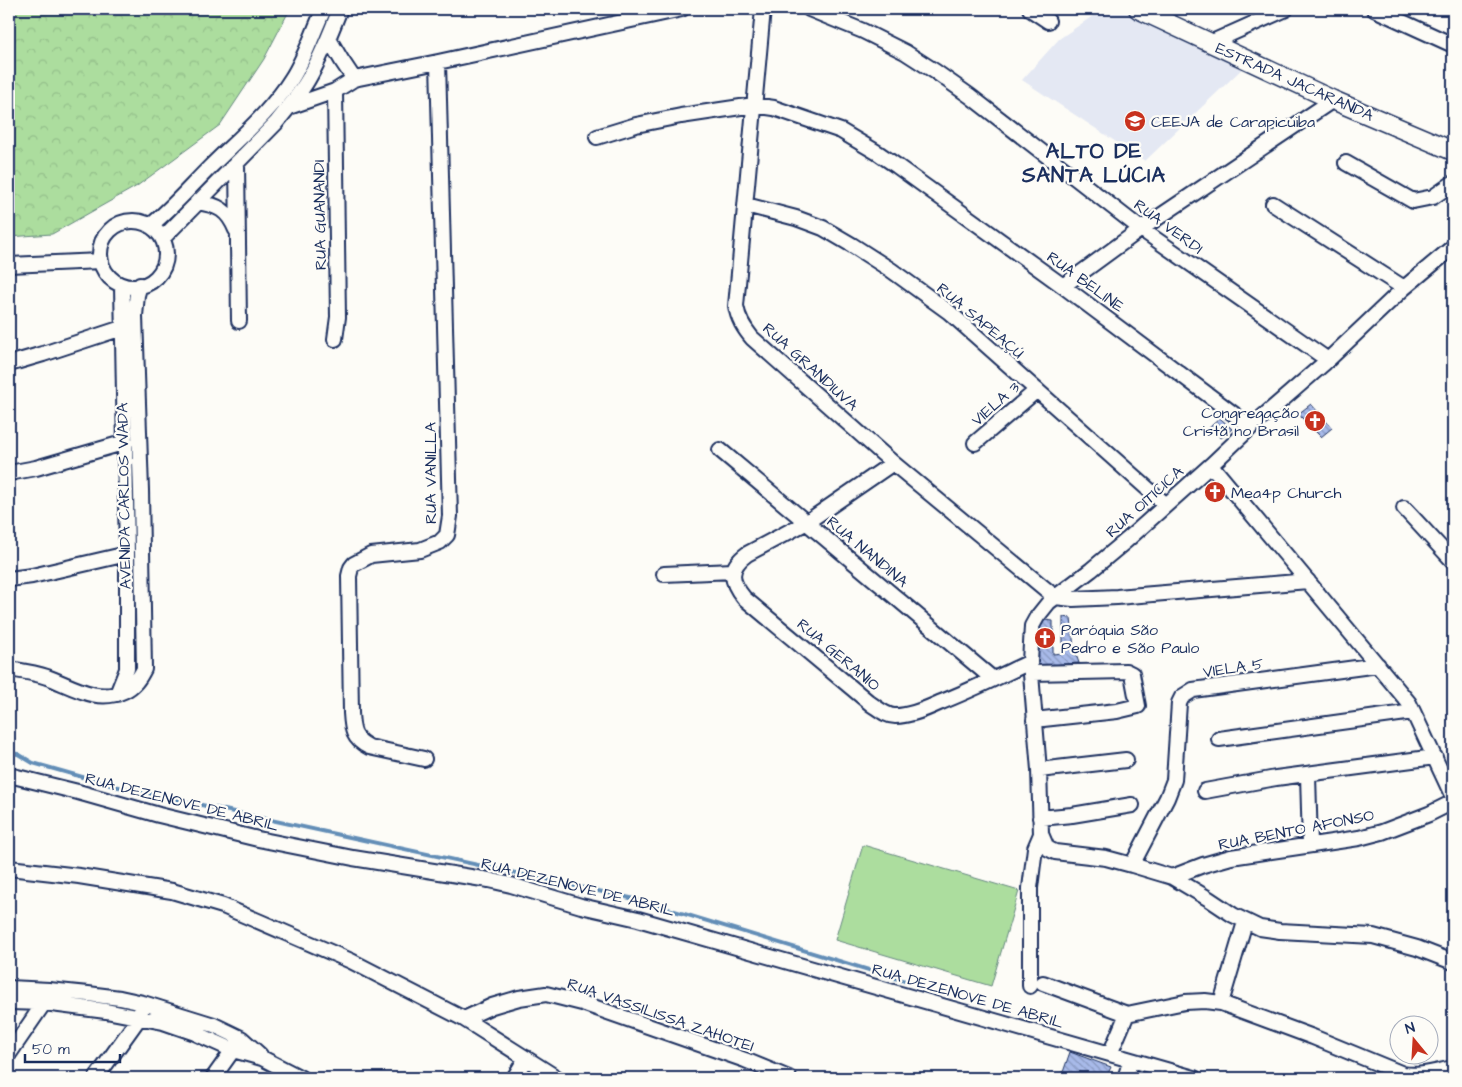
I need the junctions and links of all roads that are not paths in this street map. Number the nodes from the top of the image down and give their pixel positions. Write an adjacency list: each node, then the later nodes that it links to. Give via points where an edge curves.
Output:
1 (324, 9): 28 (street, via 304,57 280,95)
2 (340, 9): 11 (street)
3 (682, 9): 14 (street)
4 (763, 9): 18 (street, RUA GRANDIUVA)
5 (809, 9): 29 (street, RUA VERDI, via 905,52 970,96)
6 (1030, 9): 10 (street)
7 (1138, 9): 12 (main road, ESTRADA JACARANDA)
8 (1286, 9): 12 (street)
9 (1374, 9): 13 (street)
10 (1048, 22)
11 (329, 39): 15 (street); 19 (street, via 310,77)
12 (1210, 43): 17 (main road, ESTRADA JACARANDA)
13 (1453, 45)
14 (438, 62): 15 (street); 73 (street, RUA VANILLA, via 450,516 447,535 440,542 420,550 371,555 354,564 349,576 351,713 355,736 369,747)
15 (354, 79): 16 (street)
16 (335, 91): 19 (street); 41 (street, RUA GUANANDI)
17 (1333, 100): 21 (main road, ESTRADA JACARANDA); 29 (street)
18 (754, 105): 20 (street, via 636,125); 27 (street, RUA GRANDIUVA); 37 (street, RUA BELINE, via 783,111 841,131 897,166)
19 (289, 107): 22 (street)
20 (596, 137)
21 (1453, 151)
22 (237, 163): 25 (street); 30 (street)
23 (1346, 163): 24 (street, via 1413,201 1433,197)
24 (1453, 183)
25 (197, 202): 30 (street, via 222,209); 31 (street)
26 (1272, 204): 38 (street)
27 (746, 206): 44 (street, RUA SAPEAÇÚ, via 796,218 823,228 852,245 949,312); 49 (street, RUA GRANDIUVA, via 736,306 741,322 752,338)
28 (150, 226): 31 (street); 33 (street, via 130,222 111,229 100,249)
29 (1141, 229): 37 (street); 42 (street, RUA VERDI)
30 (238, 233): 39 (street)
31 (163, 238): 35 (street, via 166,262 162,272 145,285)
32 (1453, 247): 38 (street, RUA OITICICA)
33 (100, 261): 34 (street); 36 (street, via 112,280)
34 (9, 265)
35 (140, 285): 36 (street); 66 (street, AVENIDA CARLOS WADA, via 135,316 144,660)
36 (122, 286): 40 (street, AVENIDA CARLOS WADA)
37 (1063, 286): 45 (street, RUA BELINE)
38 (1404, 288): 42 (street, RUA OITICICA)
39 (239, 321)
40 (122, 328): 43 (street); 46 (street, AVENIDA CARLOS WADA)
41 (336, 339)
42 (1328, 360): 45 (street, RUA OITICICA)
43 (9, 364)
44 (1037, 390): 47 (street, VIELA 3); 52 (street, RUA SAPEAÇÚ)
45 (1251, 427): 50 (street, RUA OITICICA)
46 (126, 442): 51 (street); 55 (street, AVENIDA CARLOS WADA)
47 (975, 443)
48 (720, 450): 54 (street, RUA NANDINA)
49 (893, 463): 54 (street); 61 (street, RUA GRANDIUVA)
50 (1211, 465): 52 (street, RUA OITICICA); 60 (street)
51 (9, 473)
52 (1166, 505): 61 (street, RUA OITICICA)
53 (1404, 508): 56 (street)
54 (807, 522): 57 (street, via 747,554 735,564); 67 (street, RUA NANDINA)
55 (127, 554): 59 (street); 65 (street, AVENIDA CARLOS WADA)
56 (1453, 561)
57 (733, 571): 58 (street); 67 (street, RUA GERANIO, via 736,586 744,598 887,714 907,714 926,708)
58 (664, 574)
59 (9, 579)
60 (1308, 581): 61 (street, via 1117,597); 62 (street)
61 (1055, 597): 63 (street, RUA OITICICA, via 1032,626)
62 (1378, 665): 69 (street); 85 (street, VIELA 5, via 1193,690 1182,697 1178,709 1174,780)
63 (1031, 668): 67 (street, RUA GERANIO); 70 (street, RUA OITICICA); 70 (street, via 1126,671 1132,674 1138,706)
64 (9, 669): 68 (street, via 46,677 99,696)
65 (127, 669): 66 (street); 68 (street, AVENIDA CARLOS WADA)
66 (140, 676): 68 (street, via 131,687)
67 (993, 679)
68 (117, 694)
69 (1413, 712): 71 (street); 72 (street)
70 (1034, 720): 75 (street, RUA OITICICA)
71 (1219, 739)
72 (1435, 757): 77 (street); 79 (street)
73 (424, 758)
74 (1126, 760): 75 (street)
75 (1039, 770): 82 (street, RUA OITICICA)
76 (9, 775): 101 (street, RUA DEZENOVE DE ABRIL, via 258,839 511,885)
77 (1308, 775): 78 (street); 84 (street)
78 (1205, 792)
79 (1453, 797)
80 (1453, 802): 84 (street, RUA BENTO AFONSO, via 1382,832)
81 (1132, 805): 82 (street)
82 (1040, 818): 83 (street, RUA OITICICA)
83 (1041, 834): 85 (street, via 1047,848 1055,852 1106,858); 96 (street, via 1034,848 1030,888 1036,984)
84 (1310, 845): 87 (street, RUA BENTO AFONSO, via 1232,857)
85 (1132, 865): 87 (street)
86 (9, 868): 98 (street, via 172,891 223,906 351,961)
87 (1172, 878): 88 (street)
88 (1245, 922): 89 (street, via 1280,931 1373,936); 95 (street)
89 (1453, 962)
90 (9, 988): 91 (street)
91 (49, 990): 93 (street); 94 (street)
92 (9, 1002): 93 (street)
93 (44, 1003): 97 (street); 100 (street)
94 (143, 1003): 97 (street); 99 (street, via 214,1025)
95 (1221, 1004): 96 (street, via 1185,1002); 104 (street, via 1403,1074 1421,1075)
96 (1127, 1014): 101 (street)
97 (139, 1018): 99 (street); 105 (street)
98 (464, 1019): 102 (street); 110 (street, RUA VASSILISSA ZAHOTEI, via 518,998 546,994 600,1009)
99 (237, 1044): 106 (street); 107 (street)
100 (9, 1054)
101 (1110, 1054): 103 (street, RUA DEZENOVE DE ABRIL)
102 (526, 1058): 108 (street); 109 (street)
103 (1131, 1060): 111 (street); 112 (street, RUA DEZENOVE DE ABRIL)
104 (1453, 1068)
105 (96, 1078)
106 (213, 1078)
107 (301, 1078)
108 (514, 1078)
109 (557, 1078)
110 (789, 1078)
111 (1124, 1078)
112 (1194, 1078)

